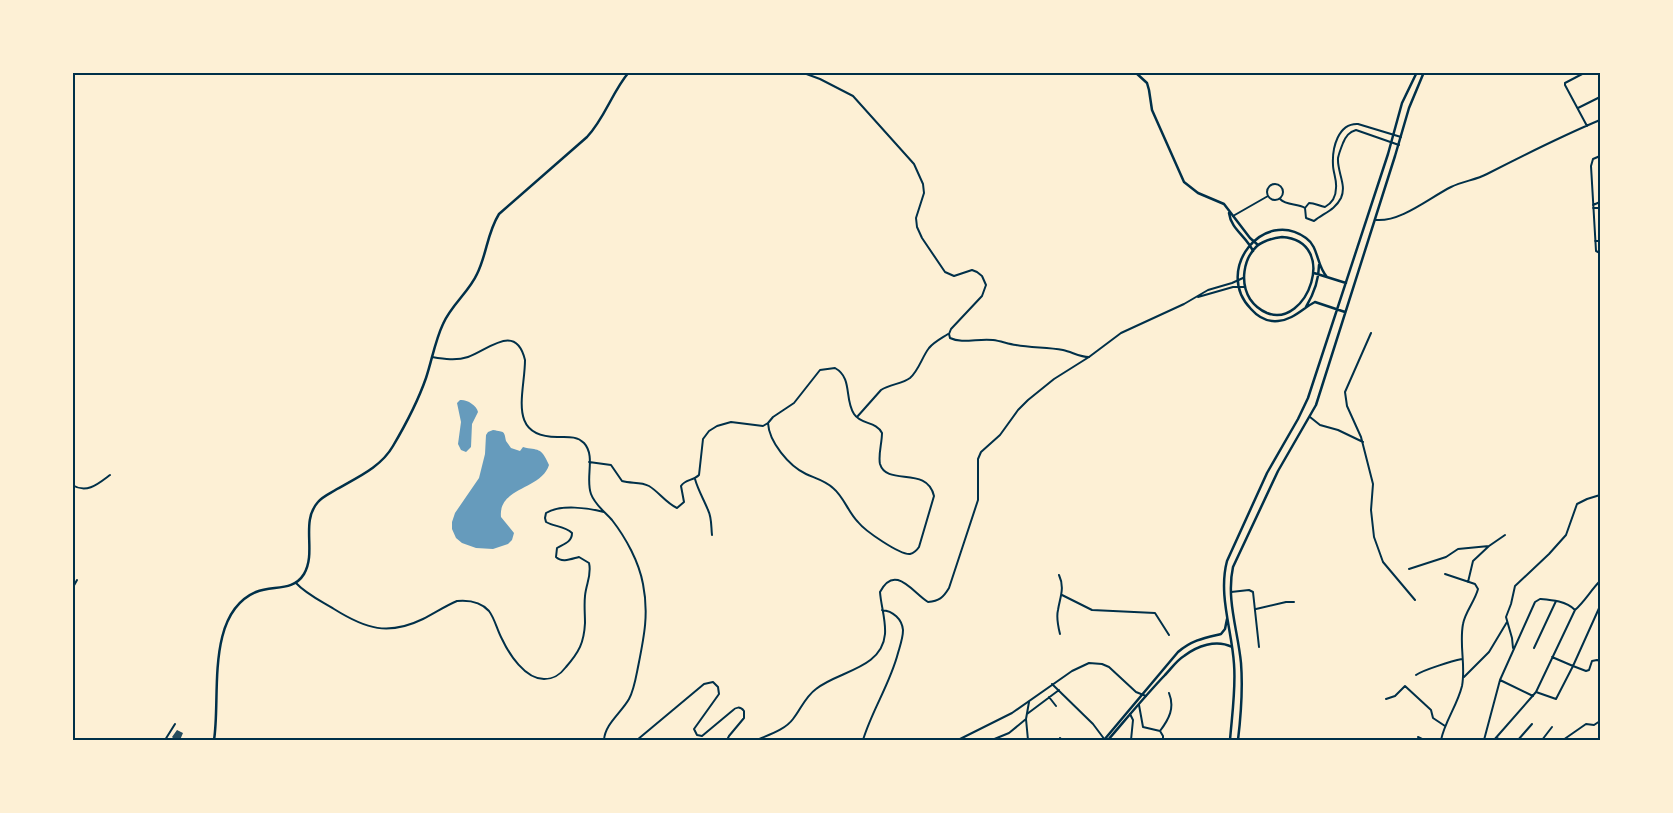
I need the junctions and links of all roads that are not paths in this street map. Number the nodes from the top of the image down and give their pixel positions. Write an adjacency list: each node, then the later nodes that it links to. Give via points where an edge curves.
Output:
1 (629, 72): 54 (main road, via 587,137 499,214 477,276 444,322)
2 (801, 72): 50 (street, via 852,96 914,164 924,184 917,227 945,272 954,276 972,270 985,280 986,290)
3 (1136, 72): 22 (main road, via 1147,83 1152,110 1184,182 1198,193 1224,204)
4 (1417, 72): 11 (main road, via 1404,96)
5 (1424, 72): 12 (main road)
6 (1586, 72): 8 (street, via 1565,83)
7 (1600, 97): 8 (street)
8 (1578, 108): 10 (street)
9 (1600, 120): 10 (street)
10 (1587, 126): 24 (street, via 1487,174 1450,187 1415,208 1383,221)
11 (1393, 135): 12 (street); 13 (main road); 20 (street, via 1358,124 1345,126 1333,154 1337,189 1334,198 1325,207 1309,203)
12 (1401, 137): 14 (main road)
13 (1391, 142): 14 (street); 20 (street, via 1352,131 1344,140 1338,158 1343,190 1337,204 1314,221 1306,218); 38 (main road)
14 (1399, 145): 24 (main road)
15 (1600, 156): 19 (street, via 1590,166)
16 (1268, 196): 17 (street, via 1273,200); 17 (street, via 1269,187 1276,184 1284,191); 23 (street)
17 (1280, 199): 20 (street)
18 (1600, 202): 19 (street)
19 (1593, 207): 21 (street); 26 (street)
20 (1305, 208)
21 (1600, 208)
22 (1228, 211): 23 (main road); 28 (main road, via 1233,226)
23 (1233, 216): 25 (main road)
24 (1374, 220): 39 (main road)
25 (1254, 241): 28 (main road); 29 (main road); 32 (main road, via 1272,231 1296,232 1308,238 1314,246)
26 (1596, 241): 27 (street); 31 (street, via 1596,250)
27 (1600, 241)
28 (1250, 245): 30 (main road); 37 (main road, via 1239,267)
29 (1258, 245): 30 (main road); 33 (main road, via 1282,237 1300,241 1312,256)
30 (1253, 251): 36 (main road)
31 (1600, 253)
32 (1319, 263): 34 (main road); 35 (main road)
33 (1314, 272): 34 (main road); 43 (main road)
34 (1319, 274): 35 (main road); 44 (main road)
35 (1327, 277): 38 (main road)
36 (1243, 278): 37 (street); 40 (main road)
37 (1237, 281): 41 (main road); 42 (street, via 1208,290)
38 (1346, 284): 39 (street); 47 (main road)
39 (1354, 285): 48 (main road)
40 (1244, 287): 41 (street); 43 (main road, via 1255,305 1270,314 1283,315 1294,310)
41 (1238, 288): 42 (street); 46 (main road, via 1247,305 1267,320 1288,319)
42 (1196, 298): 53 (street, via 1121,333)
43 (1304, 298): 44 (main road)
44 (1310, 300): 45 (main road); 46 (main road)
45 (1315, 302): 46 (main road); 47 (main road)
46 (1305, 308)
47 (1337, 310): 48 (main road); 51 (main road)
48 (1345, 312): 52 (main road)
49 (1371, 333): 58 (street, via 1345,392 1347,406)
50 (949, 334): 53 (street, via 956,341 1001,341 1055,348); 55 (street, via 930,348 911,377 886,386)
51 (1326, 344): 52 (main road); 86 (main road, via 1304,408 1271,465 1227,561 1223,582)
52 (1334, 346): 56 (main road)
53 (1089, 357): 83 (street, via 1028,400 1000,435 983,449 978,459 978,500 944,597 928,602 904,582 892,580 880,592)
54 (432, 358): 59 (street, via 457,359 500,341 516,343 525,360 521,409 526,422 540,435 580,439 589,451); 74 (main road, via 419,397 389,453 368,472 323,498 314,508 309,561 304,575)
55 (856, 417): 57 (street, via 844,375 830,368 820,370 794,403); 57 (street, via 881,430 880,464 883,469 896,476 927,482 932,490 934,496 922,541 915,552 904,553 859,524 836,490 804,473 772,442)
56 (1310, 417): 58 (street, via 1320,425); 76 (main road, via 1278,471 1236,559)
57 (768, 424): 61 (street, via 731,422 709,431 703,439)
58 (1363, 442): 78 (street, via 1373,484 1374,537 1383,562)
59 (589, 462): 61 (street, via 611,465 622,481 651,487 677,508 684,502 682,484); 64 (street, via 590,492)
60 (110, 475): 62 (street, via 93,488)
61 (696, 479): 66 (street, via 709,511)
62 (72, 485)
63 (1600, 496): 87 (street, via 1578,504 1566,535 1515,586)
64 (604, 512): 74 (street, via 577,508 546,513 546,522 572,532 572,538 557,548 559,560 579,557 589,563 591,570 585,595 584,638 569,664 554,678 535,678 526,672 507,648 489,611 480,604 457,601 408,626 380,629 350,619); 128 (street, via 619,529 638,566 647,604 645,634 633,690 606,730)
65 (1505, 534): 67 (street)
66 (712, 535)
67 (1489, 546): 68 (street, via 1458,549 1446,557); 73 (street, via 1473,560)
68 (1409, 569)
69 (1444, 574): 73 (street)
70 (1059, 575): 77 (street)
71 (76, 580): 75 (street)
72 (1600, 581): 84 (street)
73 (1468, 582): 95 (street, via 1478,589 1463,624)
74 (296, 583): 127 (main road, via 261,590 246,597 226,625 218,670)
75 (72, 589)
76 (1230, 592): 82 (street, via 1253,592); 85 (main road)
77 (1062, 595): 88 (street, via 1058,611); 89 (street, via 1092,610 1155,613)
78 (1415, 600)
79 (1556, 601): 84 (street); 92 (street); 93 (street, via 1537,600)
80 (1294, 602): 82 (street)
81 (1600, 606): 99 (street)
82 (1256, 609): 91 (street)
83 (882, 610): 131 (street, via 885,636 877,654 864,665 818,687 806,698 790,723); 132 (street, via 894,614 903,631 890,678)
84 (1575, 610): 94 (street)
85 (1233, 612): 86 (main road); 97 (main road)
86 (1227, 615): 90 (main road); 107 (main road, via 1221,634 1198,639 1178,652)
87 (1507, 622): 93 (street); 101 (street, via 1489,652)
88 (1060, 634)
89 (1169, 636)
90 (1232, 647): 96 (main road); 107 (main road, via 1213,644 1186,654)
91 (1260, 647)
92 (1534, 648)
93 (1513, 650): 102 (street)
94 (1552, 657): 99 (street); 105 (street)
95 (1462, 659): 100 (street); 101 (street)
96 (1234, 662): 97 (main road, via 1239,666); 139 (main road)
97 (1241, 662): 140 (main road)
98 (1600, 662): 99 (street, via 1592,661 1588,671)
99 (1573, 666): 105 (street, via 1558,698)
100 (1416, 676)
101 (1464, 677): 121 (street, via 1458,700)
102 (1500, 680): 108 (street); 143 (street)
103 (1052, 684): 104 (street); 107 (street, via 1078,667 1100,664 1109,667); 111 (street)
104 (1059, 690): 109 (street); 136 (street)
105 (1536, 692): 108 (street)
106 (1169, 693): 123 (street, via 1172,701 1170,713)
107 (1144, 696): 112 (main road); 118 (main road)
108 (1533, 696): 125 (street)
109 (1049, 697): 113 (street); 114 (street)
110 (1386, 699): 121 (street, via 1395,696 1405,686 1431,710 1433,718)
111 (1029, 702): 114 (street); 133 (street)
112 (1139, 704): 115 (main road); 123 (street, via 1143,727)
113 (1056, 706)
114 (1027, 714): 116 (street)
115 (1130, 714): 118 (main road); 137 (street, via 1133,720)
116 (1026, 719): 134 (street, via 1009,733); 135 (street)
117 (1600, 721): 147 (street, via 1594,725 1586,724)
118 (1120, 723): 136 (main road)
119 (175, 724): 126 (street)
120 (1532, 724): 145 (street)
121 (1445, 726): 142 (street)
122 (1552, 727): 146 (street)
123 (1160, 731): 138 (street)
124 (1418, 737): 141 (street)
125 (1495, 739): 144 (street)
126 (166, 740)
127 (214, 740)
128 (604, 740)
129 (637, 740): 130 (street, via 708,682 716,684 719,694 695,725 695,733 702,736 740,708 744,711 744,718)
130 (727, 740)
131 (756, 740)
132 (863, 740)
133 (958, 740)
134 (992, 740)
135 (1028, 740)
136 (1106, 740)
137 (1131, 740)
138 (1163, 740)
139 (1230, 740)
140 (1238, 740)
141 (1424, 740)
142 (1441, 740)
143 (1484, 740)
144 (1502, 740)
145 (1518, 740)
146 (1542, 740)
147 (1563, 740)

